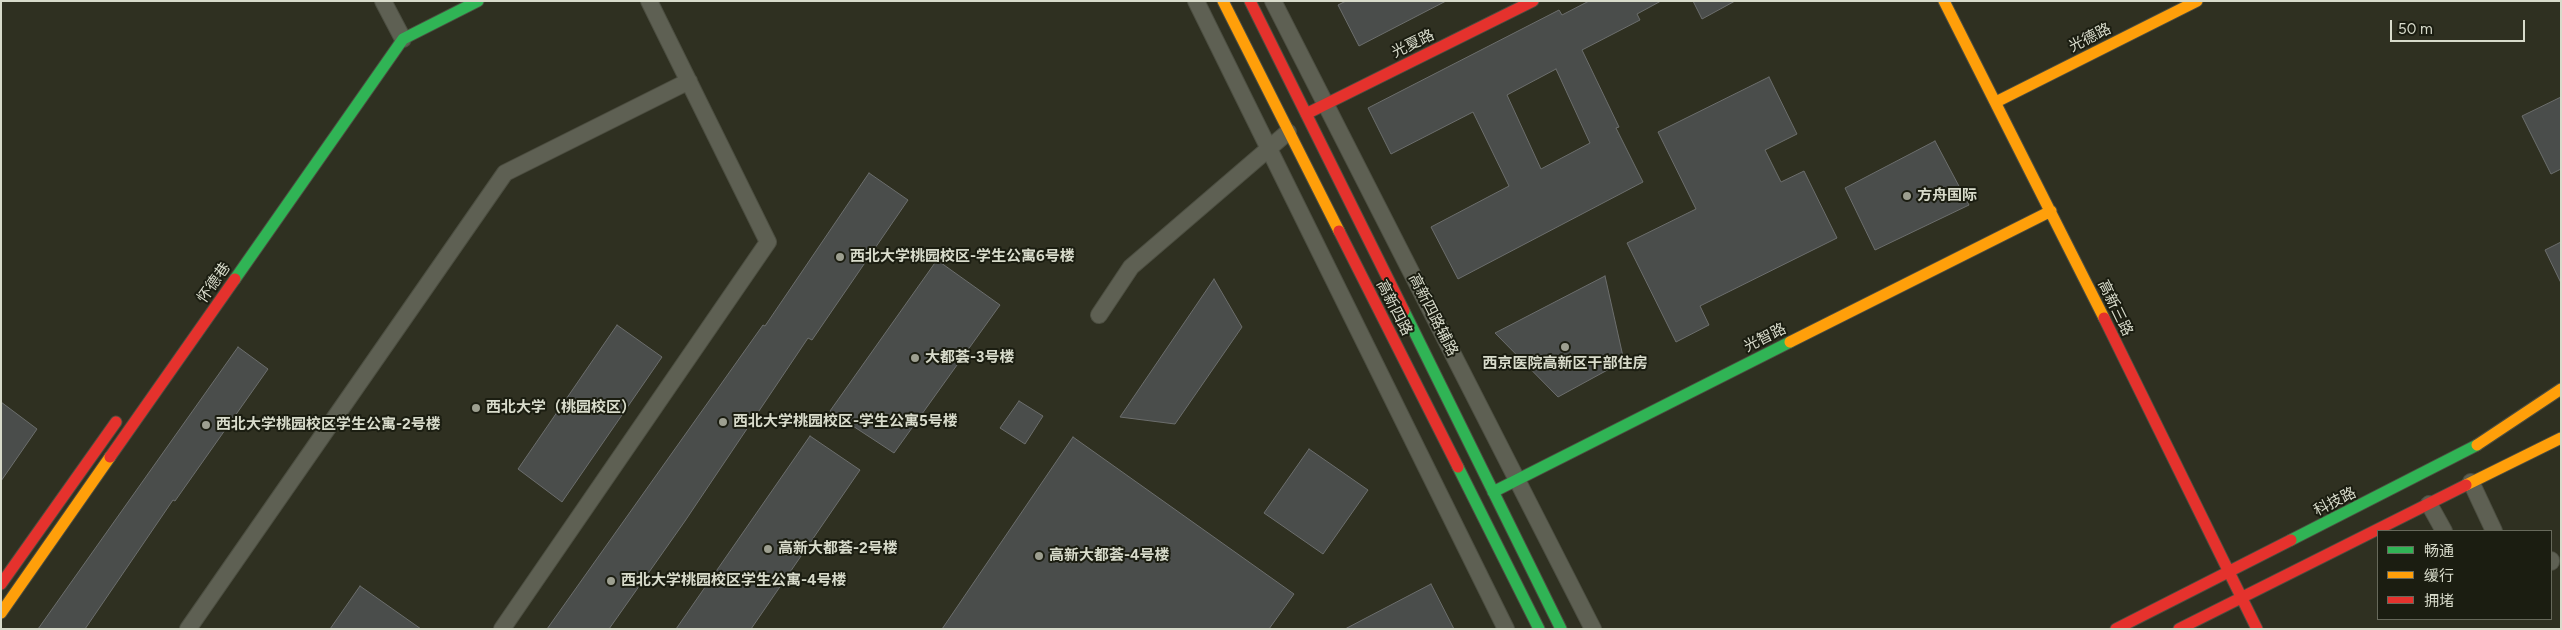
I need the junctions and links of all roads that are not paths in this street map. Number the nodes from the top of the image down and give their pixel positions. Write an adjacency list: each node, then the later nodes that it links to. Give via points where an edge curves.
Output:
1 (383, 1): 11 (street)
2 (478, 1): 11 (street, 怀德巷)
3 (649, 1): 12 (street)
4 (1196, 1): 17 (street)
5 (1223, 1): 16 (street, 高新四路)
6 (1250, 1): 15 (street, 高新四路)
7 (1273, 1): 14 (street, 高新四路辅路)
8 (1533, 1): 14 (street, 光夏路)
9 (1944, 1): 13 (street, 高新三路)
10 (2197, 1): 13 (street, 光德路)
11 (399, 31): 32 (street, 怀德巷)
12 (689, 81): 33 (street, via 505,173); 34 (street, via 768,242)
13 (1996, 102): 18 (street, 高新三路)
14 (1325, 105): 15 (street, 光夏路); 23 (street, 高新四路辅路)
15 (1306, 114): 25 (street, 高新四路)
16 (1288, 132): 17 (street); 36 (street, 高新四路)
17 (1269, 148): 19 (street, via 1131,267); 35 (street)
18 (2051, 211): 23 (street, 光智路); 29 (street, 高新三路)
19 (1099, 315)
20 (2561, 389): 29 (street, 科技路, via 2468,451)
21 (126, 409): 30 (street)
22 (2561, 438): 24 (street)
23 (1517, 480): 25 (street, 光智路); 38 (street, 高新四路辅路)
24 (2471, 482): 26 (street); 28 (street)
25 (1493, 492): 37 (street, 高新四路)
26 (2429, 504): 27 (street); 31 (street)
27 (2443, 530)
28 (2494, 530)
29 (2229, 573): 31 (street, 高新三路); 39 (street, 科技路)
30 (1, 584)
31 (2241, 597): 40 (street); 41 (street, 高新三路)
32 (1, 613)
33 (188, 629)
34 (502, 629)
35 (1506, 629)
36 (1539, 629)
37 (1561, 629)
38 (1593, 629)
39 (2116, 629)
40 (2179, 629)
41 (2258, 629)

